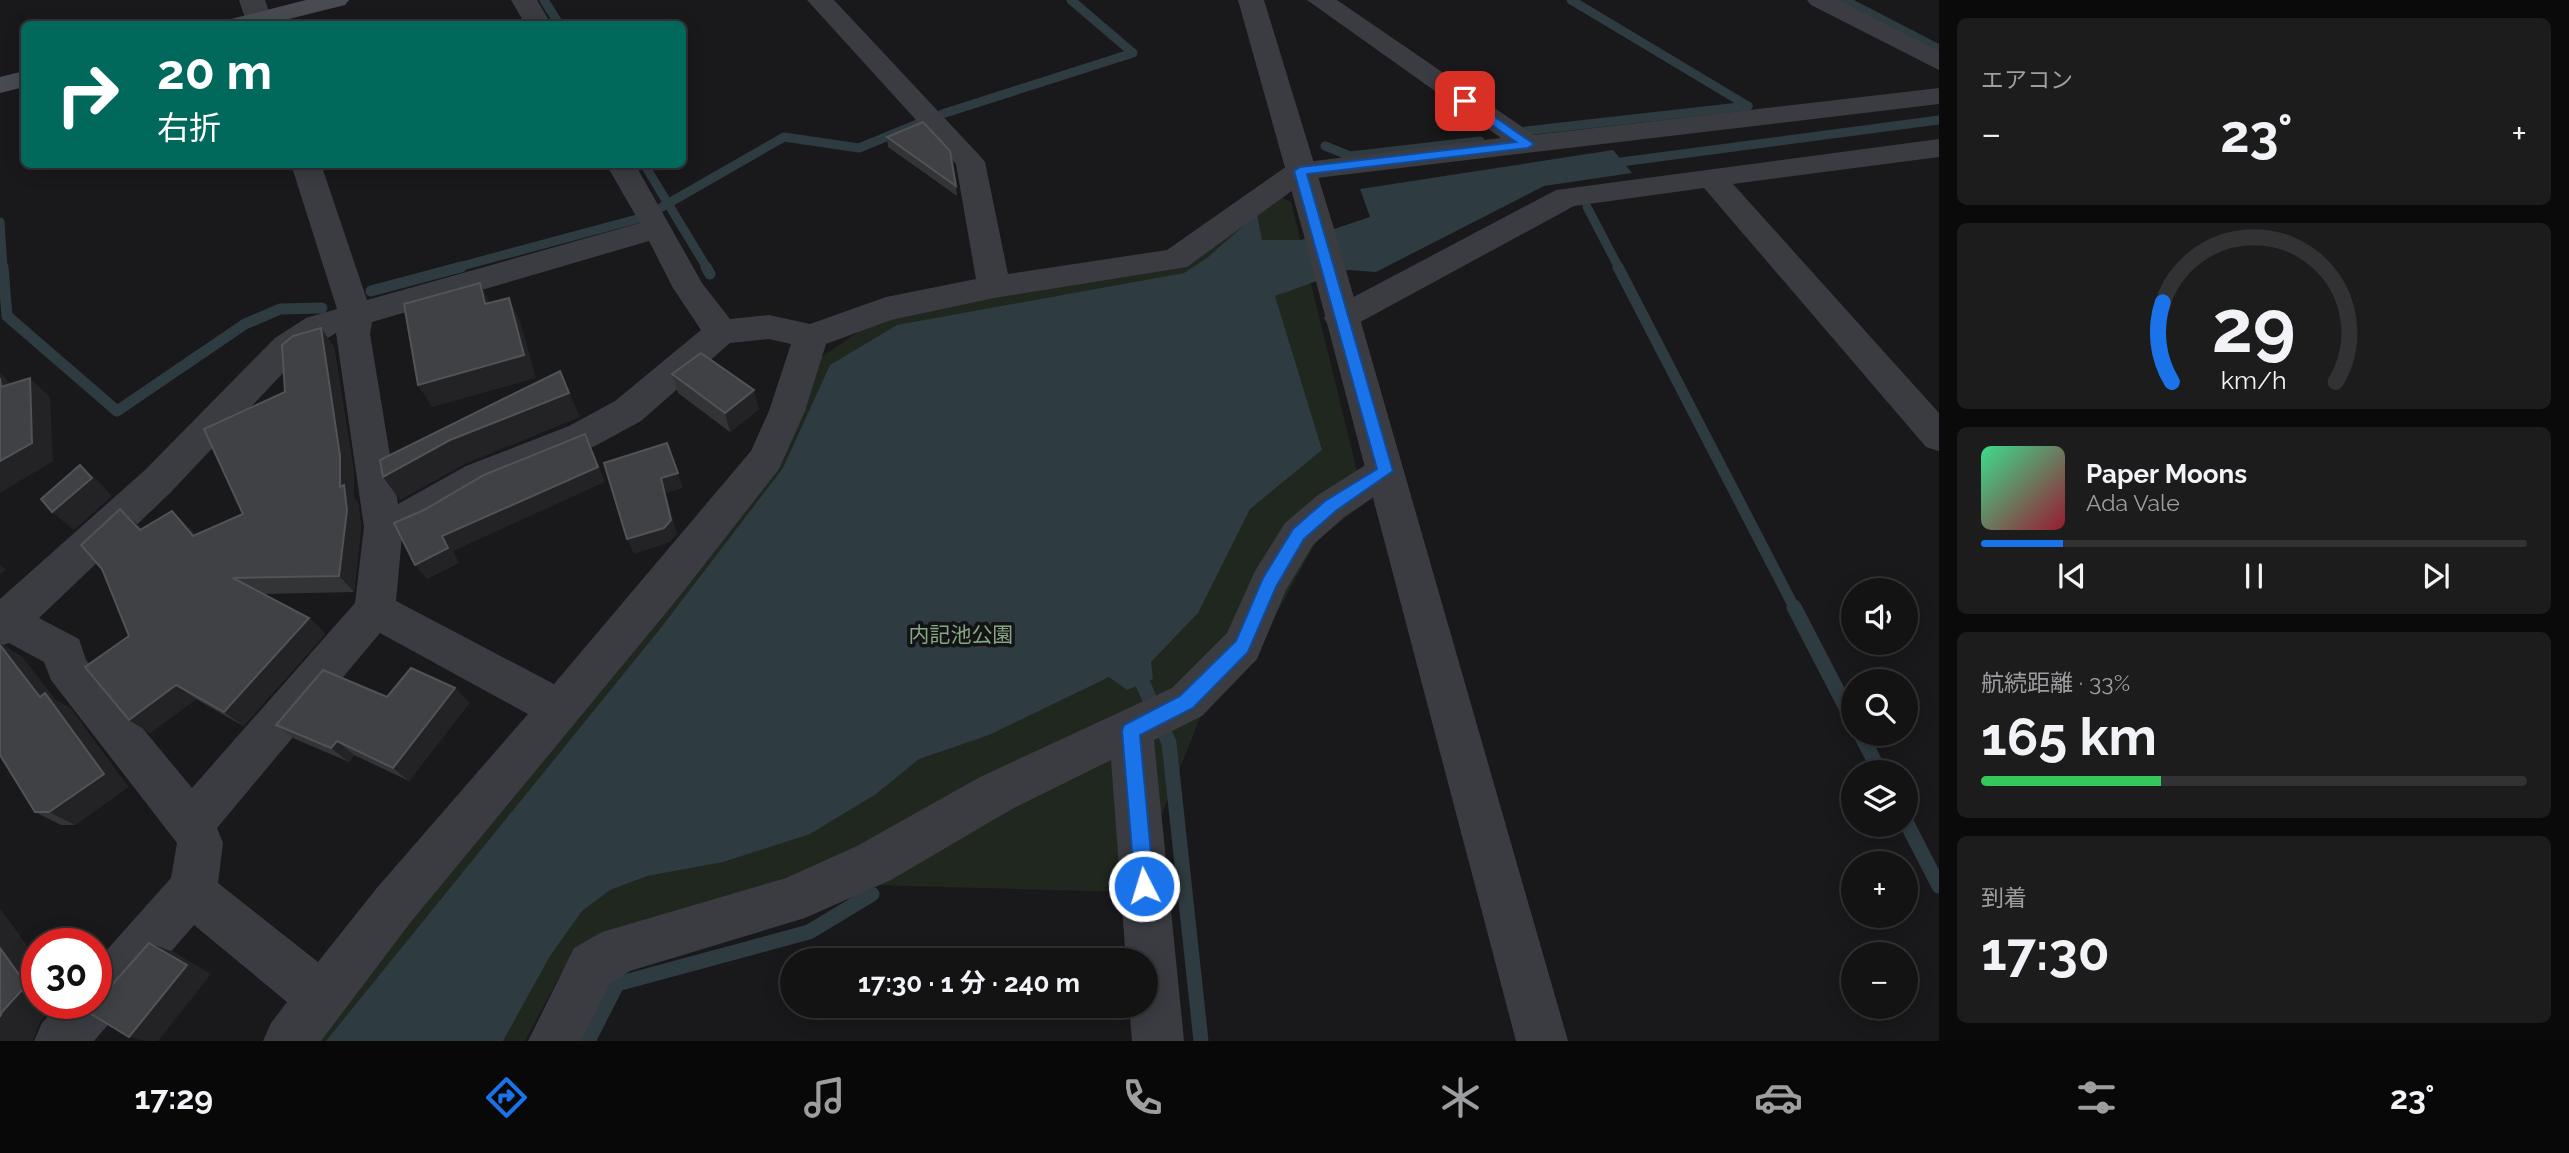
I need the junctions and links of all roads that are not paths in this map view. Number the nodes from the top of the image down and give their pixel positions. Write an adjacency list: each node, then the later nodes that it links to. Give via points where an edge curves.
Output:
1 (337, 0): 7 (main road)
2 (524, 0): 8 (street)
3 (820, 0): 20 (street, via 970,162)
4 (1251, 0): 17 (street)
5 (1320, 0): 13 (street)
6 (1820, 0): 9 (street)
7 (253, 17)
8 (536, 21)
9 (1939, 62)
10 (21, 80): 11 (main road)
11 (0, 85)
12 (1939, 96): 13 (street)
13 (1528, 144): 17 (street)
14 (1939, 148): 18 (street)
15 (307, 168): 22 (street)
16 (622, 168): 19 (street)
17 (1300, 171): 20 (street, via 1176,260); 21 (street)
18 (1711, 177): 21 (street, via 1567,197); 25 (street)
19 (658, 228): 22 (street); 23 (street, via 689,288)
20 (994, 287): 24 (street, via 886,309)
21 (1336, 300): 26 (street)
22 (356, 315): 27 (street, via 353,334); 29 (street, via 318,326 287,347 158,481)
23 (722, 332): 24 (street, via 769,327); 27 (street, via 628,411 582,436 479,477 420,512)
24 (811, 336): 30 (street, via 788,411 766,459)
25 (1939, 437)
26 (1385, 471): 31 (street, via 1331,506 1299,534 1269,583 1242,646 1186,702); 41 (street)
27 (383, 527): 28 (street)
28 (375, 610): 30 (street); 32 (street)
29 (2, 623): 32 (street, via 64,652 66,667)
30 (558, 708): 35 (street)
31 (1131, 731): 39 (street, via 996,793 874,863 800,895 619,949 592,966); 40 (street)
32 (192, 824): 33 (street, via 200,843)
33 (193, 889): 34 (street); 35 (street, via 192,893)
34 (112, 982)
35 (321, 997): 38 (street)
36 (79, 1019): 37 (street)
37 (60, 1041)
38 (289, 1041)
39 (554, 1041)
40 (1158, 1041)
41 (1542, 1041)

